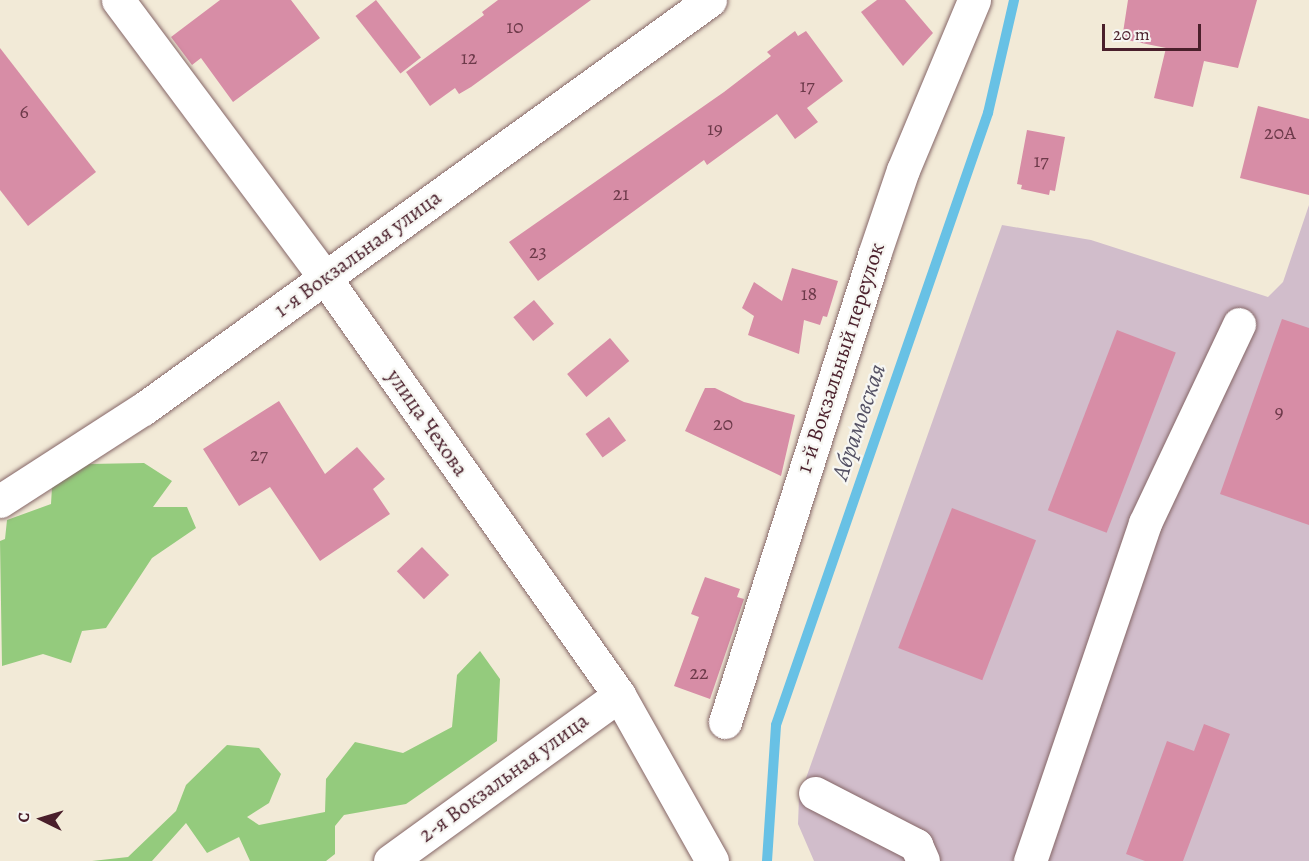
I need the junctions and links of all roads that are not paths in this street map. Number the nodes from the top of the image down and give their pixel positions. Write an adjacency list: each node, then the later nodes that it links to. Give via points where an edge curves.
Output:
1 (118, 0): 4 (street, улица Чехова)
2 (710, 0): 4 (street, 1-я Вокзальная улица)
3 (974, 0): 8 (street, 1-й Вокзальный переулок, via 903,170)
4 (325, 278): 6 (street, 1-я Вокзальная улица, via 143,409); 7 (street, улица Чехова)
5 (1239, 324): 13 (street, via 1145,523)
6 (0, 501)
7 (619, 695): 10 (street, 2-я Вокзальная улица); 11 (street, улица Чехова)
8 (725, 722)
9 (815, 793): 12 (street, via 916,845)
10 (390, 861)
11 (712, 861)
12 (923, 861)
13 (1030, 861)

